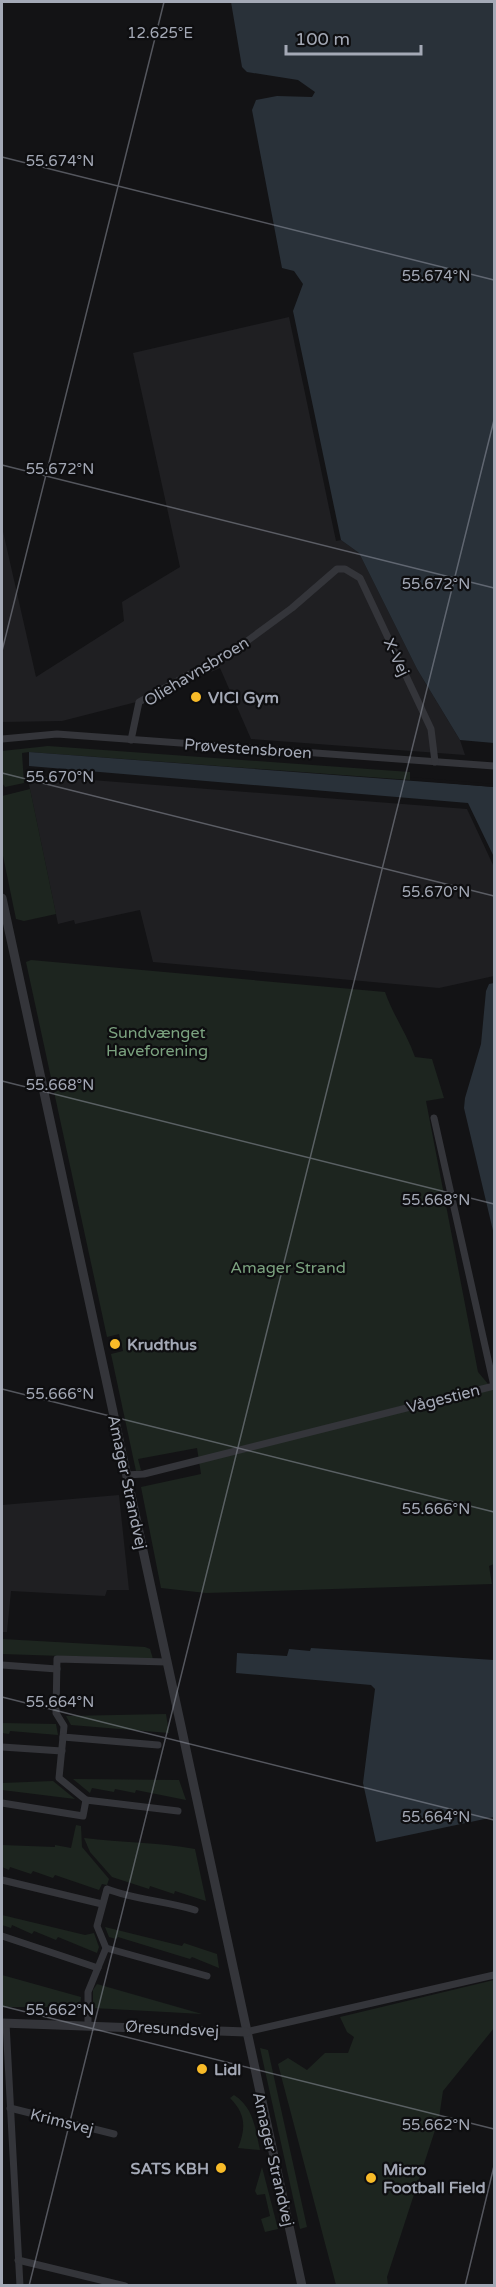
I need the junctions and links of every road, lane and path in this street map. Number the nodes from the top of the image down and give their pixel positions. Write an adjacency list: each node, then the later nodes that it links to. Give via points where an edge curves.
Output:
1 (337, 569): 3 (street, Oliehavnsbroen, via 239,647 140,702); 4 (street, X-Vej, via 360,578 431,729)
2 (2, 739): 3 (street, Prøvestensbroen, via 57,734)
3 (131, 740): 4 (street, Prøvestensbroen)
4 (435, 762): 5 (street, Prøvestensbroen)
5 (495, 766)
6 (2, 898): 8 (street, Amager Strandvej)
7 (434, 1118): 8 (street, Vågestien, via 494,1386 144,1474)
8 (126, 1475): 9 (street, Amager Strandvej)
9 (166, 1662): 11 (street, via 57,1659); 29 (street, Amager Strandvej)
10 (2, 1665): 11 (street)
11 (57, 1669): 12 (street, via 56,1713 64,1726)
12 (63, 1737): 13 (street); 15 (street)
13 (158, 1745)
14 (2, 1747): 15 (street)
15 (62, 1750): 16 (street, via 59,1778)
16 (86, 1800): 17 (street, via 83,1816); 18 (street)
17 (2, 1803)
18 (178, 1811)
19 (2, 1880): 20 (street)
20 (102, 1904): 21 (street, via 107,1889); 23 (street, via 97,1926)
21 (195, 1910)
22 (2, 1936): 24 (street)
23 (106, 1948): 24 (street); 26 (street)
24 (98, 1968): 27 (street, via 88,1992)
25 (495, 1975): 29 (street)
26 (207, 1976)
27 (88, 2024): 28 (street, Øresundsvej); 29 (street, Øresundsvej)
28 (4, 2025): 30 (street, Krimsvej)
29 (246, 2032): 35 (street, Amager Strandvej)
30 (10, 2108): 31 (street, Krimsvej); 32 (street, Krimsvej)
31 (114, 2134)
32 (18, 2260): 33 (street, Krimsvej); 34 (street)
33 (20, 2286)
34 (125, 2286)
35 (302, 2286)

